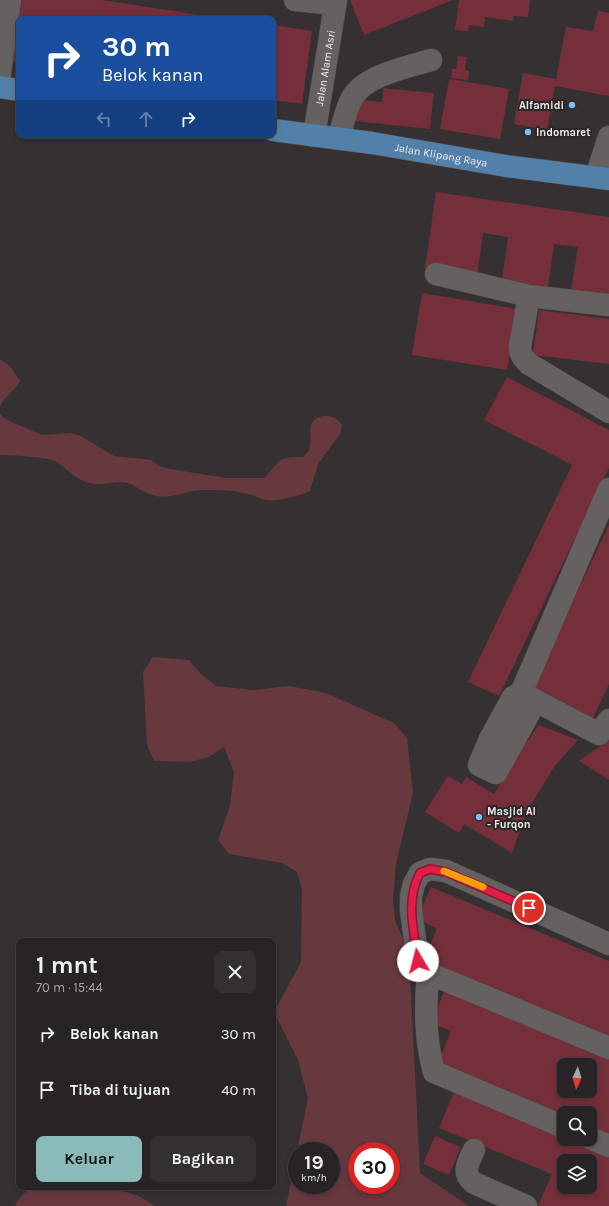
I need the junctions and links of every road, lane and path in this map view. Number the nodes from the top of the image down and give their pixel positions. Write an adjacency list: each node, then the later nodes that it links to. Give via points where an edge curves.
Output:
1 (10, 0): 5 (street)
2 (295, 0): 3 (street)
3 (336, 2): 9 (street, Jalan Alam Asri)
4 (431, 60): 11 (street, via 391,72 360,89 352,97)
5 (0, 73)
6 (0, 87): 7 (main road)
7 (16, 90)
8 (276, 130): 9 (main road, Jalan Klipang Raya)
9 (314, 136): 11 (main road, Jalan Klipang Raya)
10 (609, 137): 12 (street)
11 (339, 140): 12 (main road, Jalan Klipang Raya)
12 (602, 178)
13 (436, 274): 14 (street)
14 (530, 296): 15 (street); 16 (street, via 520,346 523,358)
15 (609, 305)
16 (609, 412)
17 (609, 489): 18 (street, via 528,697 599,734)
18 (609, 720)
19 (609, 944): 20 (street, via 446,872 430,869 420,873 414,884 411,911 418,961)
20 (428, 973): 21 (street); 22 (street, via 425,1027 434,1072)
21 (609, 1048)
22 (557, 1124)
23 (597, 1141): 24 (street)
24 (609, 1146)
25 (474, 1150): 26 (street, via 466,1167 469,1179)
26 (526, 1206)

